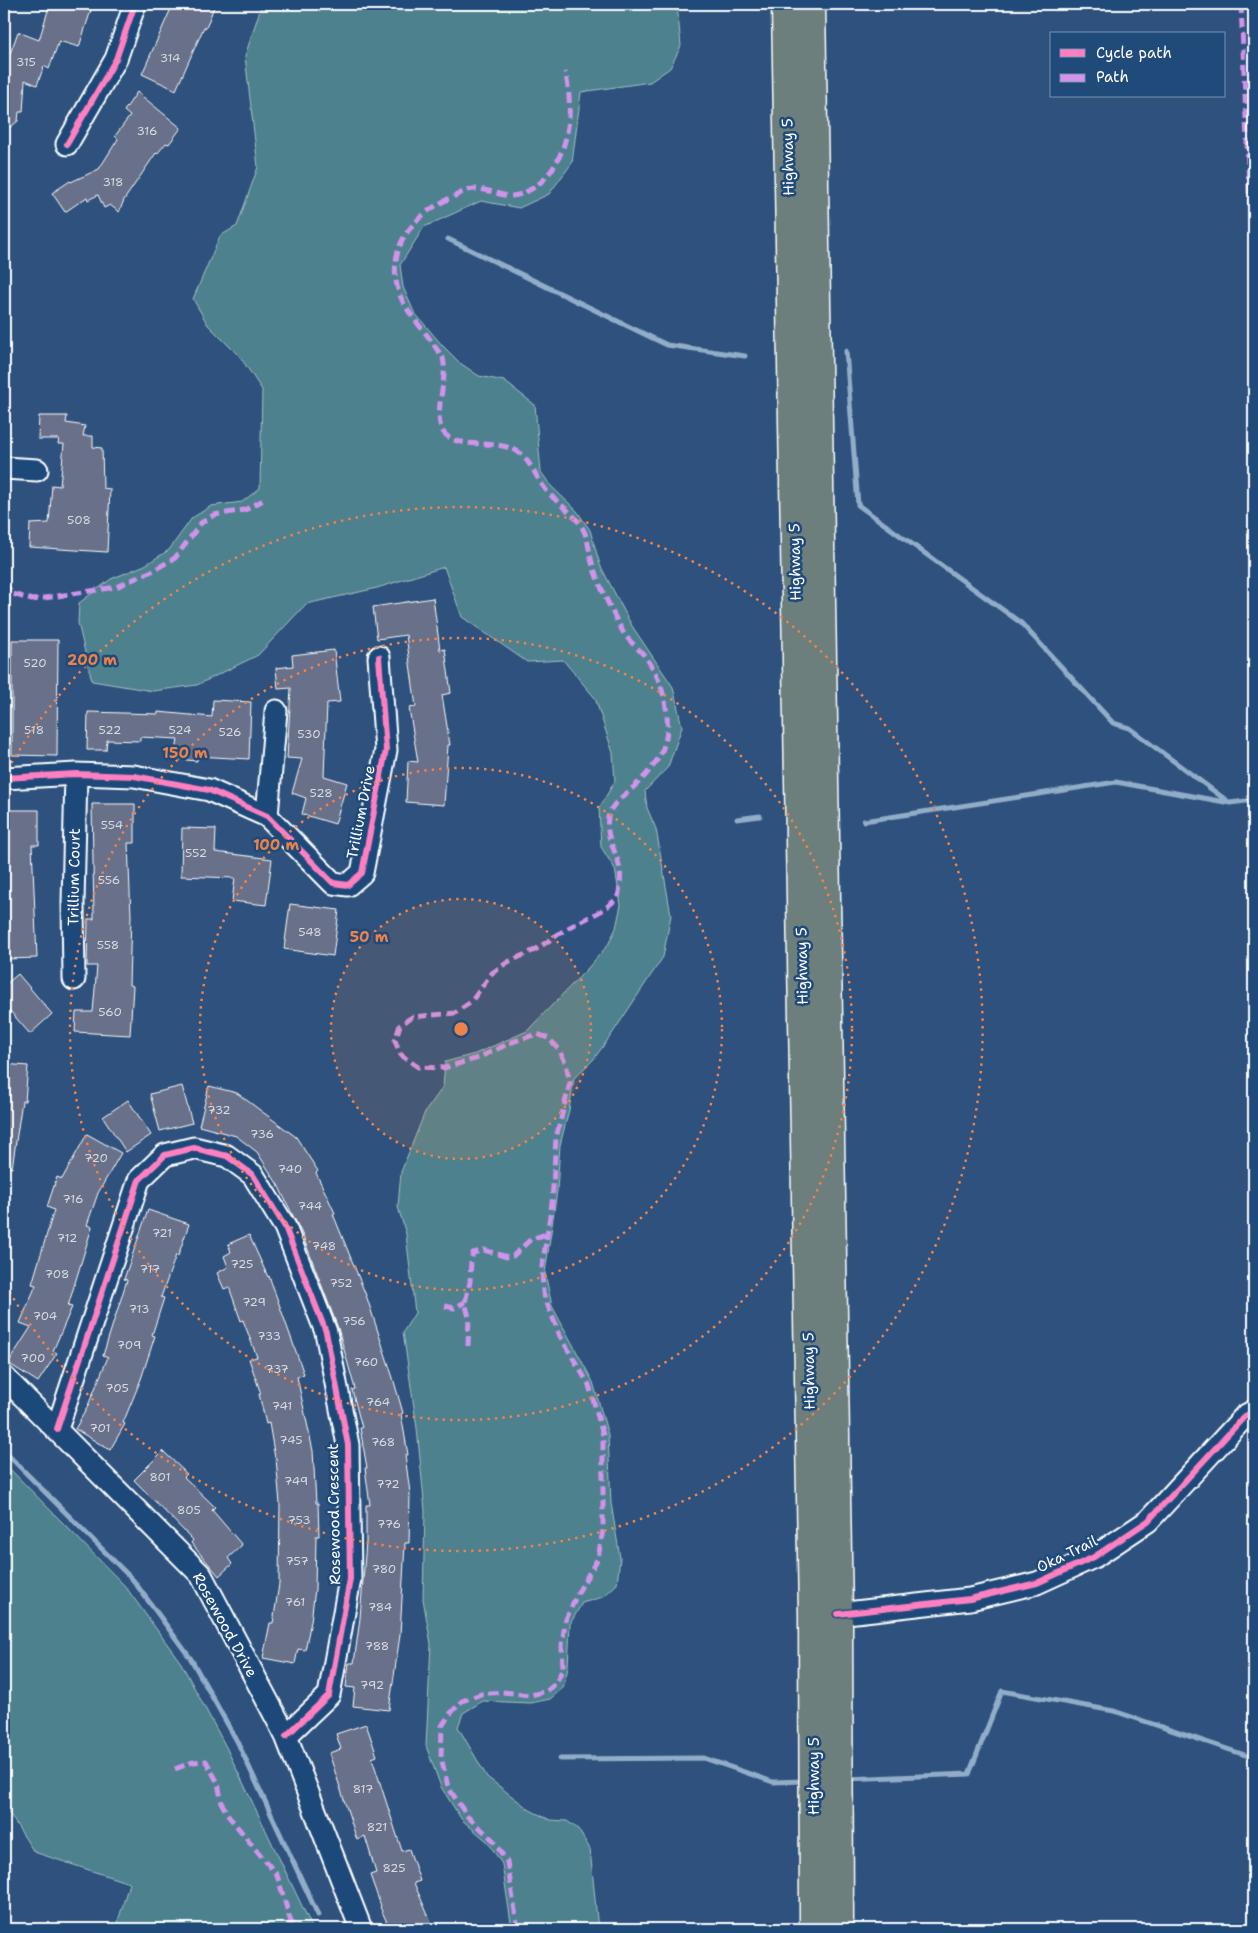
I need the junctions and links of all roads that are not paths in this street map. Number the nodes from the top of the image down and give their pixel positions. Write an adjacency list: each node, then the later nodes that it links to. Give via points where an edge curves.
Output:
1 (135, 4): 4 (street, via 116,58)
2 (786, 4): 19 (highway, Highway 5, via 813,1596)
3 (811, 4): 16 (highway, Highway 5)
4 (67, 144)
5 (4, 468): 6 (street)
6 (37, 470)
7 (379, 657): 11 (street, Trillium Drive, via 386,750 362,873 348,885 333,883)
8 (276, 711): 11 (street)
9 (76, 774): 10 (street, Trillium Drive); 11 (street, Trillium Drive, via 134,776 209,790); 12 (street, Trillium Court)
10 (4, 778)
11 (267, 816)
12 (74, 979)
13 (4, 1377): 15 (street, Rosewood Drive)
14 (1254, 1411): 16 (street, Oka Trail, via 1245,1416 1148,1521 1094,1557 1037,1583 980,1597)
15 (57, 1429): 17 (street, Rosewood Drive, via 201,1575); 17 (street, Rosewood Crescent, via 139,1180 165,1155 194,1148 227,1156 253,1175 285,1227 326,1332 348,1445 350,1579 329,1695)
16 (838, 1614): 20 (highway, Highway 5)
17 (286, 1736): 18 (street, Rosewood Drive)
18 (361, 1929)
19 (814, 1929)
20 (839, 1929)

